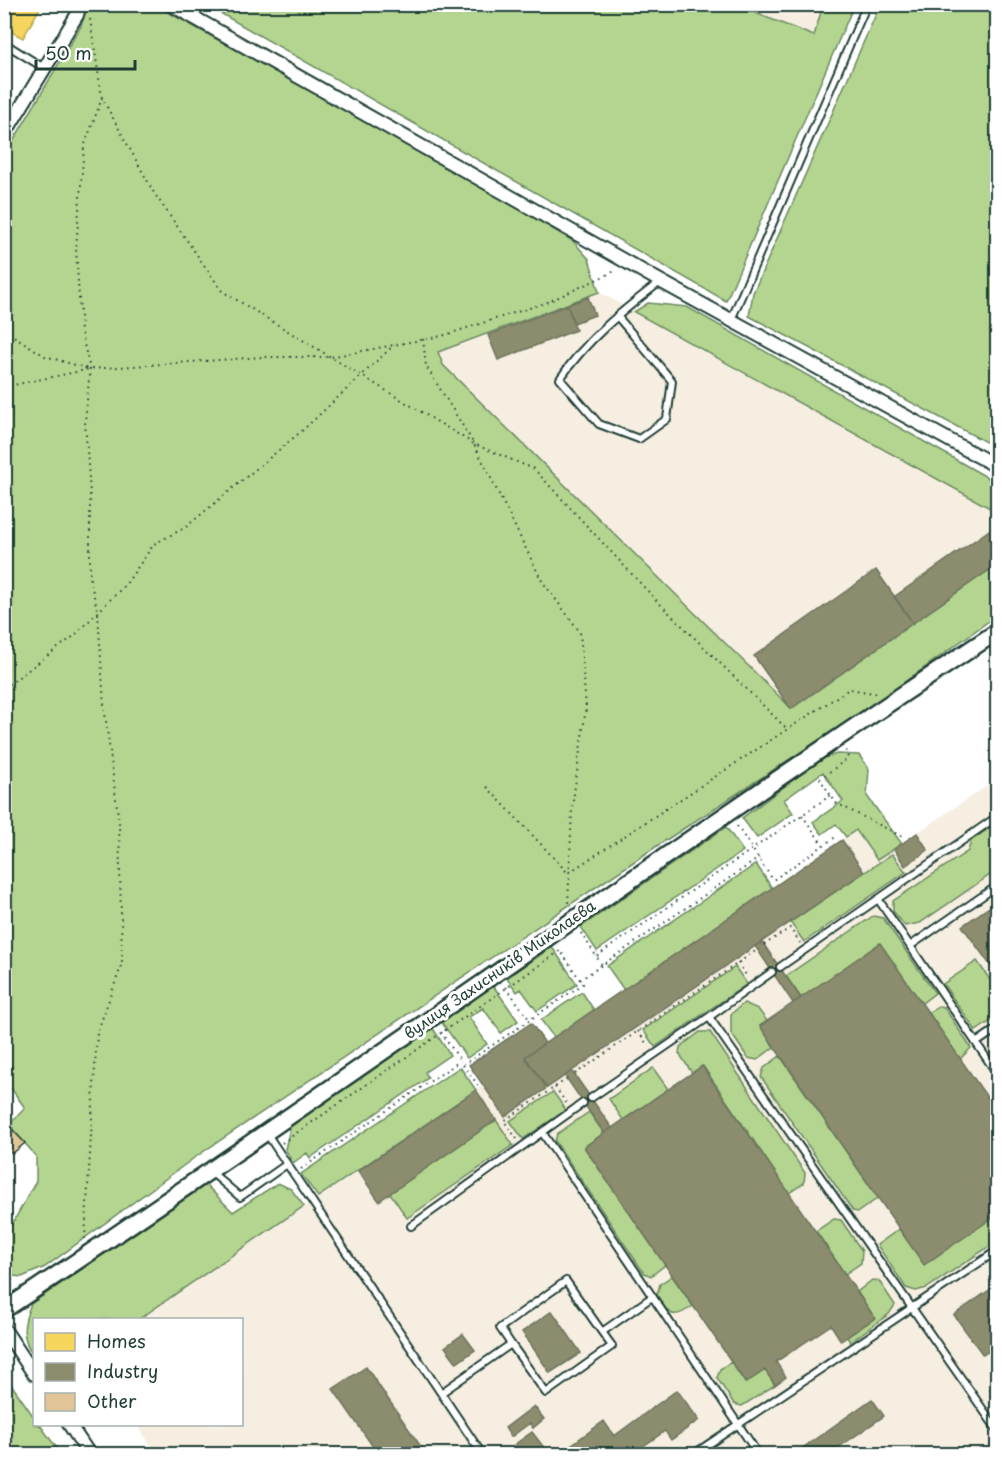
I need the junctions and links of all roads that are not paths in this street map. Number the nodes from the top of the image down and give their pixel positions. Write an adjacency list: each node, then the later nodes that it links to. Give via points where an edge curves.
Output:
1 (170, 4): 7 (street)
2 (867, 4): 9 (lane)
3 (84, 9): 5 (street)
4 (4, 43): 5 (lane)
5 (45, 68): 6 (street)
6 (4, 135)
7 (660, 281): 8 (lane); 9 (street)
8 (617, 316): 8 (lane, via 578,352 560,379 599,424 639,439 667,419 672,381)
9 (731, 321): 10 (street)
10 (998, 467)
11 (998, 632): 25 (street, вулиця Захисників Миколаєва, via 728,813)
12 (998, 816): 14 (lane)
13 (991, 890): 15 (lane)
14 (878, 899): 15 (lane); 16 (lane)
15 (909, 946): 20 (lane)
16 (780, 968)
17 (772, 972): 18 (lane)
18 (709, 1017): 22 (lane); 31 (lane)
19 (998, 1028): 20 (lane)
20 (976, 1043): 21 (lane)
21 (998, 1075)
22 (591, 1098)
23 (583, 1103): 24 (lane)
24 (542, 1132): 28 (lane); 30 (lane)
25 (267, 1134): 26 (lane); 27 (street, вулиця Захисників Миколаєва)
26 (287, 1164): 27 (lane, via 240,1197); 37 (lane)
27 (211, 1172): 32 (street, вулиця Захисників Миколаєва)
28 (411, 1226)
29 (998, 1250): 31 (lane)
30 (652, 1297): 34 (lane); 38 (lane)
31 (913, 1309): 38 (lane); 40 (lane)
32 (4, 1310)
33 (4, 1329): 36 (street)
34 (602, 1332): 35 (lane, via 612,1346 546,1393); 35 (lane, via 566,1281 500,1328)
35 (511, 1344): 37 (lane)
36 (33, 1372)
37 (441, 1393): 42 (lane)
38 (738, 1425): 43 (lane); 44 (lane)
39 (70, 1426): 41 (street)
40 (998, 1431)
41 (89, 1455)
42 (482, 1455)
43 (694, 1455)
44 (758, 1455)

